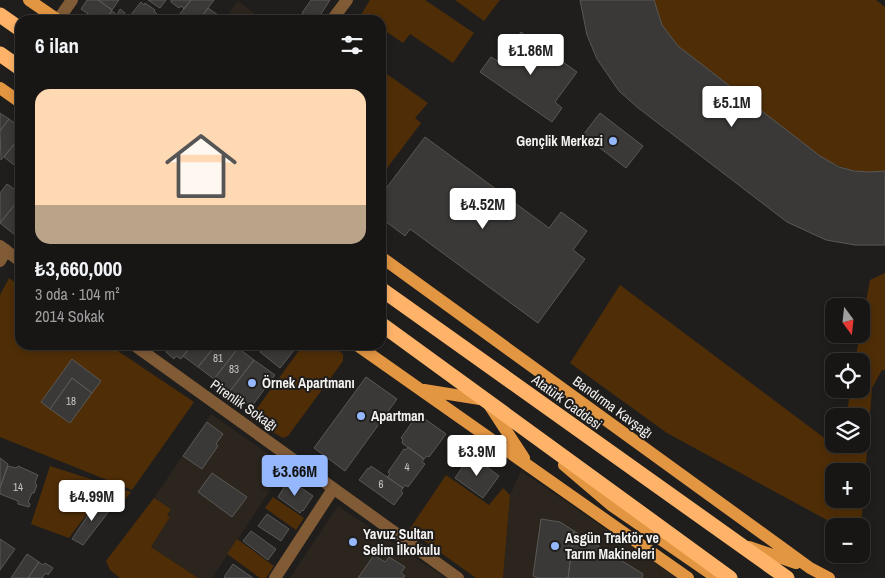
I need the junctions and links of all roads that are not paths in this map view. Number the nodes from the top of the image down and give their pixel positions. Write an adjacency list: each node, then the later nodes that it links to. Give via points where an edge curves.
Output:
1 (29, 0): 5 (main road)
2 (72, 0): 6 (street)
3 (347, 0): 7 (street)
4 (0, 15): 8 (highway)
5 (51, 15)
6 (62, 15)
7 (336, 15)
8 (15, 26)
9 (0, 54): 10 (highway)
10 (15, 64)
11 (0, 88): 12 (main road)
12 (15, 98)
13 (2, 253): 14 (street)
14 (15, 259)
15 (386, 261): 25 (main road, Bandırma Kavşağı)
16 (386, 293): 24 (highway, Atatürk Caddesi)
17 (386, 328): 21 (highway)
18 (141, 350): 23 (street, Pirenlik Sokağı)
19 (364, 350): 20 (main road)
20 (422, 390): 21 (main road); 22 (main road)
21 (486, 400): 22 (main road); 29 (main road, via 611,505); 30 (highway)
22 (529, 465): 28 (main road)
23 (333, 489): 26 (street); 27 (street, Pirenlik Sokağı)
24 (734, 542): 25 (main road); 31 (highway, Atatürk Caddesi)
25 (810, 568): 32 (main road, Bandırma Kavşağı)
26 (275, 578)
27 (458, 578)
28 (688, 578)
29 (717, 578)
30 (730, 578)
31 (787, 578)
32 (829, 578)

